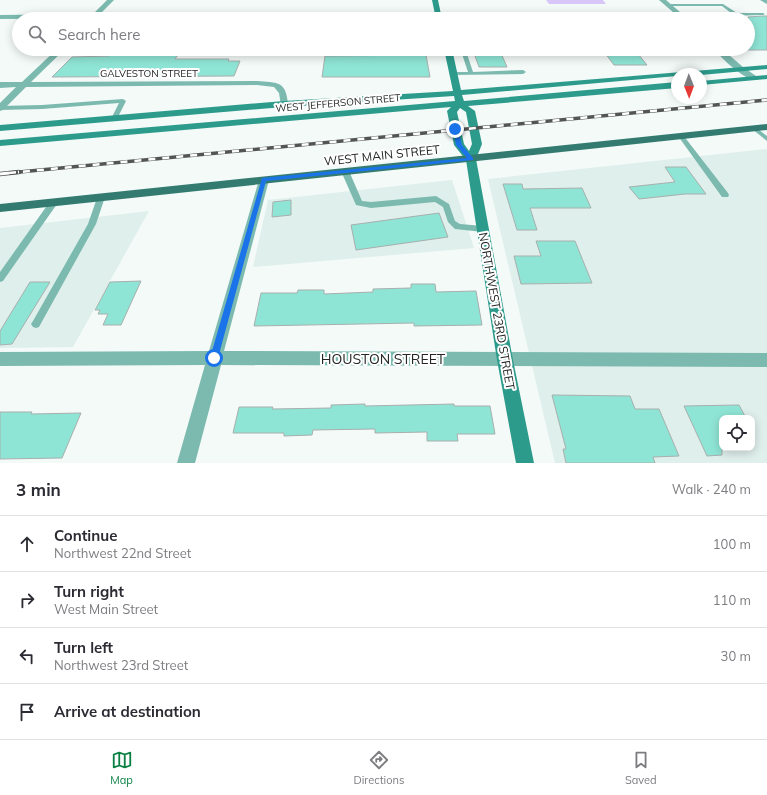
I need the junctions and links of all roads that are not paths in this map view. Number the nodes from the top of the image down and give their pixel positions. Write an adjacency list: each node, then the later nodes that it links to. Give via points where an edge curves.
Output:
1 (111, 0): 7 (street)
2 (435, 0): 8 (main road)
3 (662, 0): 6 (street)
4 (763, 0): 5 (street)
5 (767, 2)
6 (668, 5): 9 (street); 10 (lane, via 723,5)
7 (99, 12)
8 (437, 12)
9 (677, 12)
10 (733, 12)
11 (755, 14): 12 (lane)
12 (763, 14)
13 (0, 17): 14 (street)
14 (12, 17)
15 (54, 56): 31 (street)
16 (450, 56): 24 (main road, NORTHWEST 23RD STREET)
17 (465, 56): 23 (lane)
18 (726, 56): 20 (street)
19 (767, 67): 20 (main road, WEST JEFFERSON STREET)
20 (740, 69): 22 (main road, WEST JEFFERSON STREET); 27 (street)
21 (523, 72): 23 (lane)
22 (707, 72)
23 (470, 73): 24 (lane)
24 (454, 74): 34 (main road, NORTHWEST 23RD STREET)
25 (671, 75): 28 (main road, WEST JEFFERSON STREET)
26 (767, 77): 27 (main road)
27 (755, 78): 29 (main road)
28 (608, 80): 33 (main road); 34 (main road, WEST JEFFERSON STREET)
29 (707, 82)
30 (0, 85): 31 (street, GALVESTON STREET)
31 (23, 85): 35 (street, GALVESTON STREET, via 257,83 276,85 283,92); 37 (street)
32 (671, 86): 33 (main road, WEST JEFFERSON STREET)
33 (620, 90): 36 (main road, WEST JEFFERSON STREET)
34 (458, 92): 35 (main road, WEST JEFFERSON STREET); 36 (main road, NORTHWEST 23RD STREET)
35 (284, 104): 38 (main road, WEST JEFFERSON STREET)
36 (460, 104): 44 (main road, WEST JEFFERSON STREET); 45 (main road, NORTHWEST 23RD STREET, via 470,111 477,144); 45 (main road, NORTHWEST 23RD STREET, via 452,111 455,129 459,145)
37 (0, 108): 38 (lane, via 123,102)
38 (114, 119): 40 (main road, WEST JEFFERSON STREET)
39 (767, 127): 41 (main road, WEST MAIN STREET)
40 (0, 128)
41 (754, 128): 42 (main road, WEST MAIN STREET); 43 (lane)
42 (681, 136): 45 (main road, WEST MAIN STREET); 48 (lane)
43 (767, 139)
44 (0, 143)
45 (471, 159): 46 (main road, WEST MAIN STREET); 52 (main road, NORTHWEST 23RD STREET)
46 (345, 171): 47 (main road, WEST MAIN STREET); 52 (lane, via 359,203 371,206 436,199 446,206 452,222 458,227)
47 (264, 180): 49 (main road, WEST MAIN STREET); 56 (street)
48 (725, 195)
49 (101, 197): 50 (main road, WEST MAIN STREET); 54 (lane, via 92,224)
50 (54, 202): 51 (main road, WEST MAIN STREET); 53 (lane)
51 (0, 208)
52 (483, 229): 57 (main road, NORTHWEST 23RD STREET)
53 (0, 279)
54 (36, 324)
55 (0, 358): 56 (street, HOUSTON STREET)
56 (214, 358): 57 (street, HOUSTON STREET); 59 (street)
57 (505, 360): 58 (street, HOUSTON STREET); 60 (main road, NORTHWEST 23RD STREET)
58 (767, 360)
59 (186, 463)
60 (525, 463)

